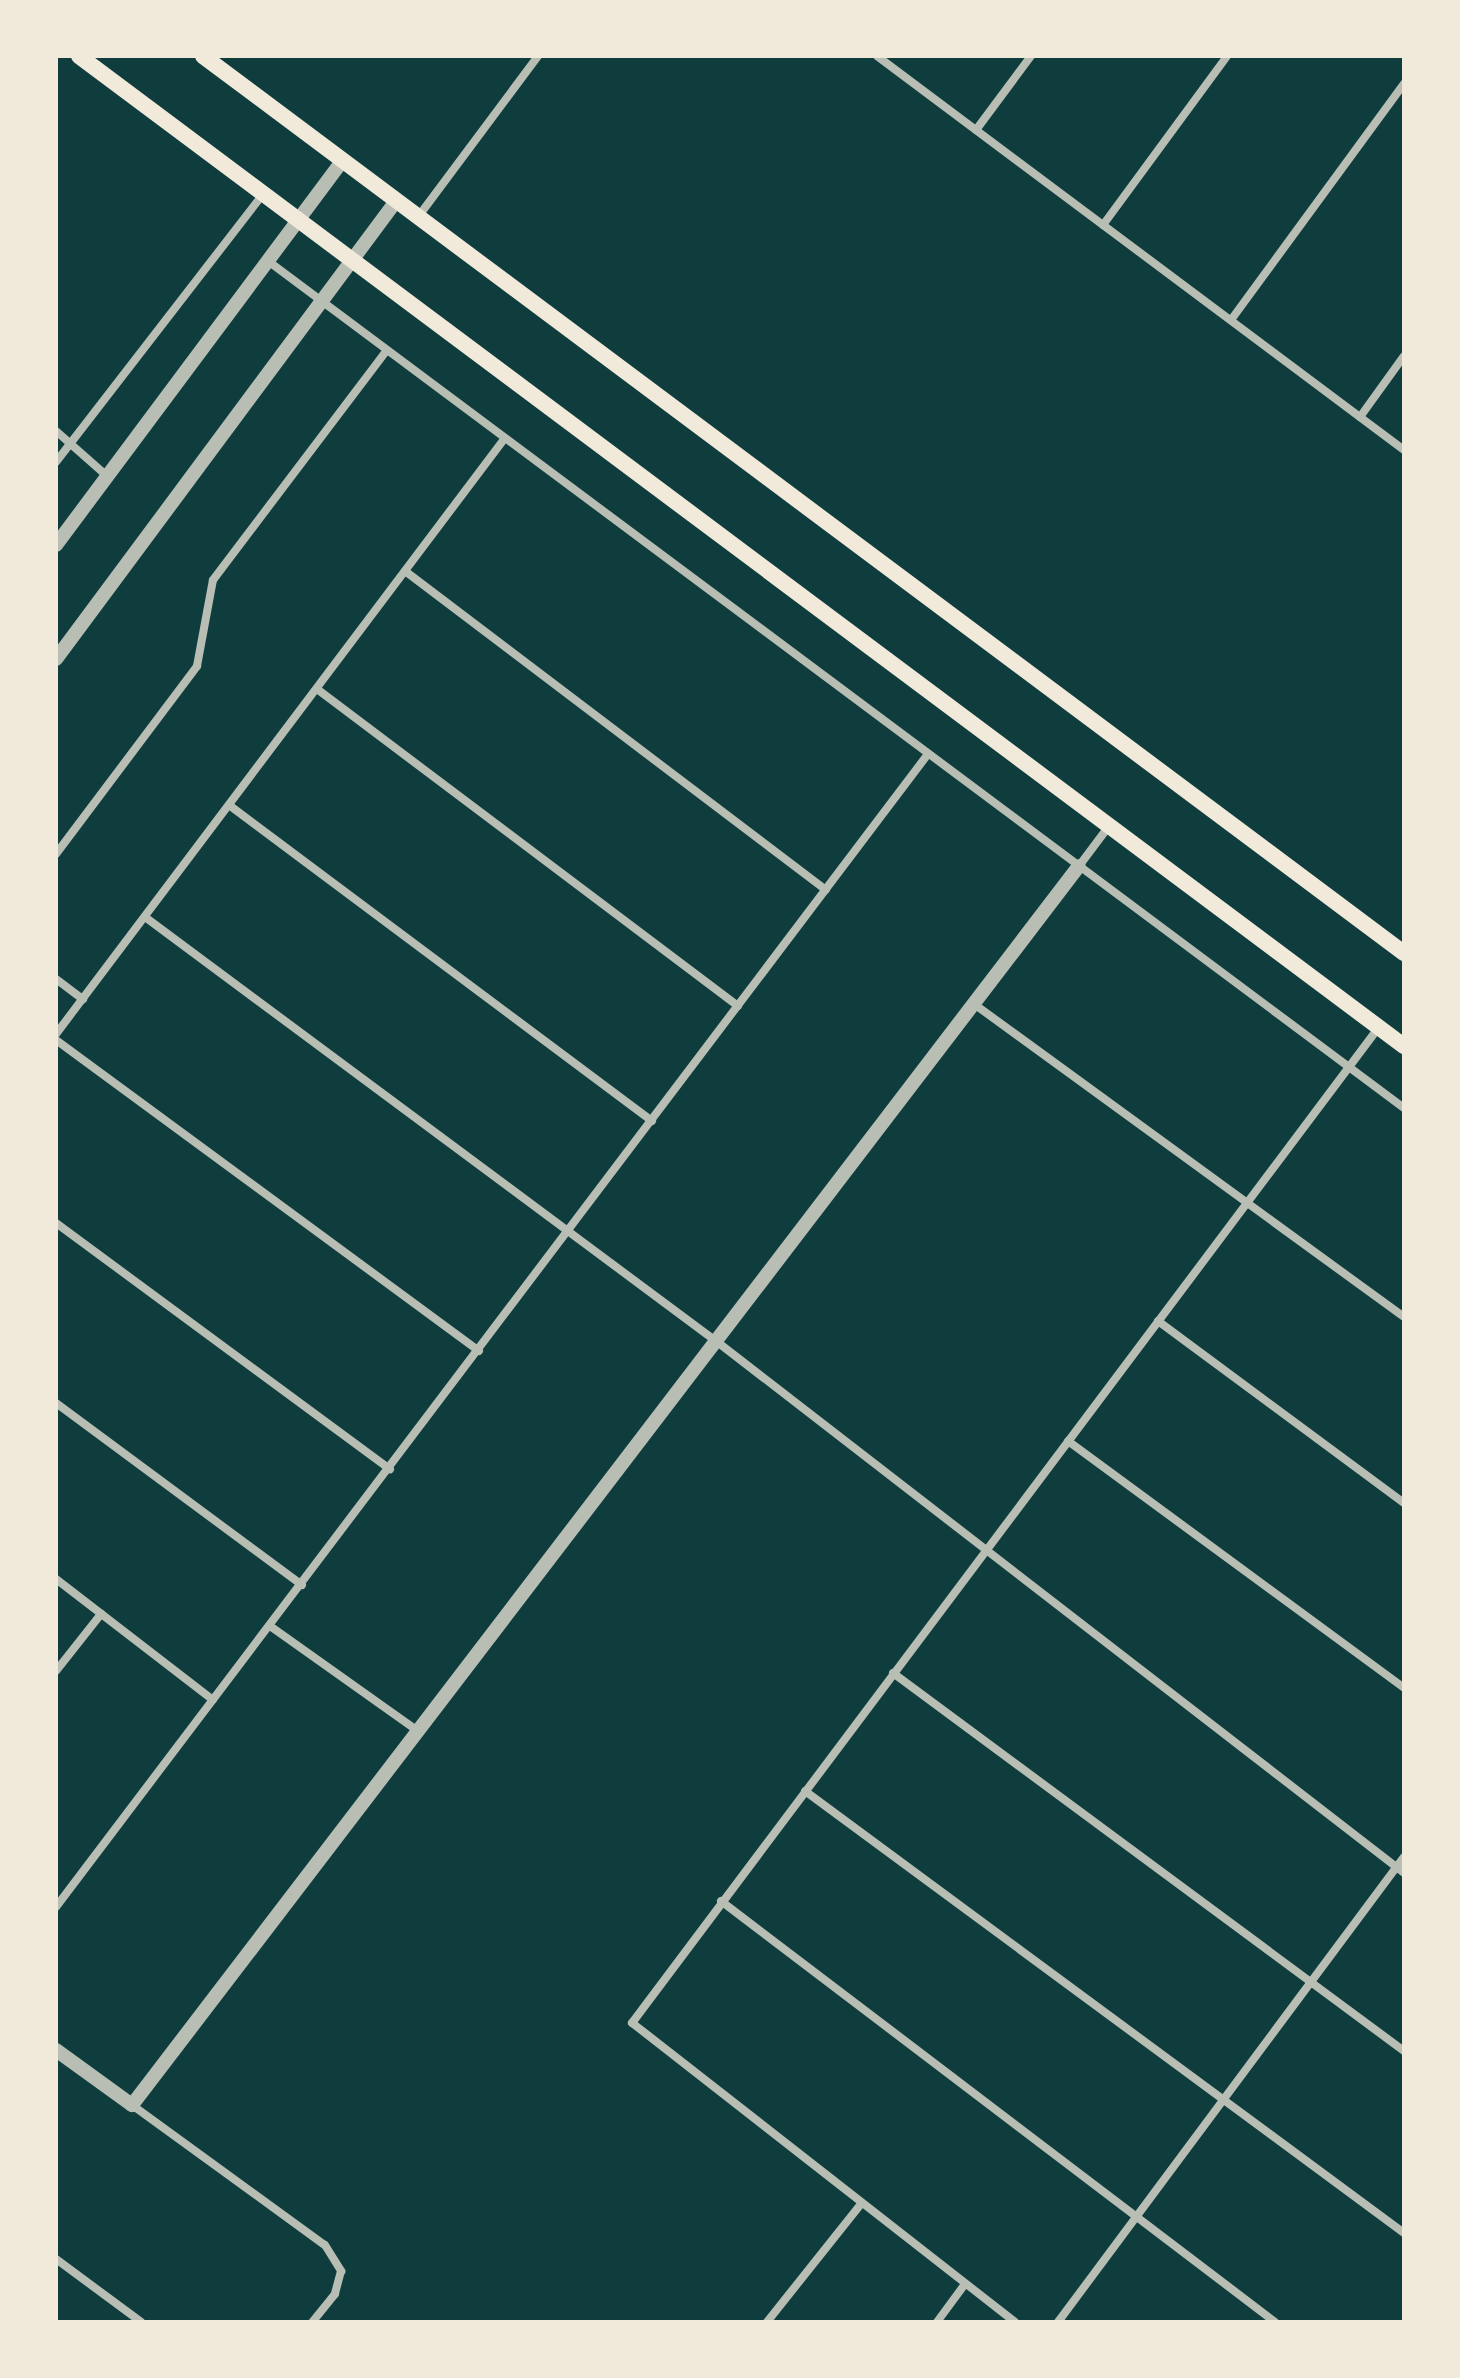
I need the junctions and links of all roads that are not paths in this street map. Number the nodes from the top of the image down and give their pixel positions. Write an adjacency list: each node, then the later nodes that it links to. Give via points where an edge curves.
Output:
1 (79, 56): 10 (main road)
2 (203, 56): 9 (main road)
3 (538, 56): 12 (street)
4 (877, 56): 8 (street)
5 (1031, 56): 8 (street)
6 (1227, 56): 14 (street)
7 (1404, 84): 18 (street)
8 (976, 130): 14 (street)
9 (343, 160): 11 (main road); 13 (street)
10 (264, 193): 13 (main road); 24 (street)
11 (396, 201): 12 (main road); 16 (street)
12 (417, 217): 39 (main road)
13 (299, 220): 15 (street); 16 (main road)
14 (1103, 225): 18 (street)
15 (268, 261): 17 (street); 27 (street)
16 (354, 261): 17 (street); 34 (main road)
17 (323, 303): 19 (street); 30 (street)
18 (1231, 320): 21 (street)
19 (387, 350): 23 (street); 35 (street, via 213,580 197,666)
20 (1404, 356): 21 (street)
21 (1360, 417): 25 (street)
22 (56, 431): 24 (street)
23 (505, 438): 29 (street); 32 (street)
24 (70, 442): 26 (street); 27 (street)
25 (1404, 450)
26 (56, 462)
27 (107, 476): 28 (street)
28 (56, 545)
29 (405, 571): 31 (street); 37 (street)
30 (56, 659)
31 (317, 689): 33 (street); 43 (street)
32 (928, 754): 36 (street); 37 (street)
33 (229, 805): 38 (street); 49 (street)
34 (1109, 826): 36 (street); 44 (main road)
35 (56, 854)
36 (1079, 866): 42 (street); 47 (street)
37 (826, 890): 43 (street)
38 (145, 917): 41 (street); 52 (street)
39 (1404, 953)
40 (56, 979): 41 (street)
41 (83, 999): 45 (street)
42 (974, 1004): 50 (street); 55 (street)
43 (738, 1006): 49 (street)
44 (1379, 1027): 46 (main road); 47 (street)
45 (56, 1037): 56 (street)
46 (1404, 1046)
47 (1349, 1067): 48 (street); 50 (street)
48 (1404, 1108)
49 (652, 1121): 52 (street)
50 (1247, 1202): 53 (street); 54 (street)
51 (56, 1223): 59 (street)
52 (568, 1233): 55 (street); 56 (street)
53 (1404, 1317)
54 (1158, 1321): 58 (street); 60 (street)
55 (716, 1341): 61 (street); 70 (street)
56 (479, 1351): 59 (street)
57 (56, 1403): 63 (street)
58 (1068, 1441): 61 (street); 68 (street)
59 (390, 1469): 63 (street)
60 (1404, 1503)
61 (984, 1552): 67 (street); 73 (street)
62 (56, 1579): 64 (street)
63 (302, 1585): 65 (street)
64 (101, 1614): 66 (street); 69 (street)
65 (270, 1626): 69 (street); 70 (street)
66 (56, 1671)
67 (893, 1673): 71 (street); 76 (street)
68 (1404, 1688)
69 (213, 1700): 75 (street)
70 (418, 1731): 80 (street)
71 (805, 1791): 74 (street); 79 (street)
72 (1404, 1857): 73 (street)
73 (1400, 1870): 76 (street)
74 (721, 1901): 81 (street, via 635,2015 632,2030); 82 (street)
75 (56, 1907)
76 (1312, 1981): 78 (street); 79 (street)
77 (56, 2050): 80 (street)
78 (1404, 2051)
79 (1225, 2099): 82 (street); 83 (street)
80 (132, 2105): 87 (street, via 325,2245 341,2271 335,2294)
81 (860, 2205): 85 (street); 88 (street)
82 (1136, 2217): 91 (street); 92 (street)
83 (1404, 2233)
84 (56, 2259): 86 (street)
85 (965, 2284): 89 (street); 90 (street)
86 (141, 2322)
87 (312, 2322)
88 (767, 2322)
89 (937, 2322)
90 (1015, 2322)
91 (1058, 2322)
92 (1275, 2322)

